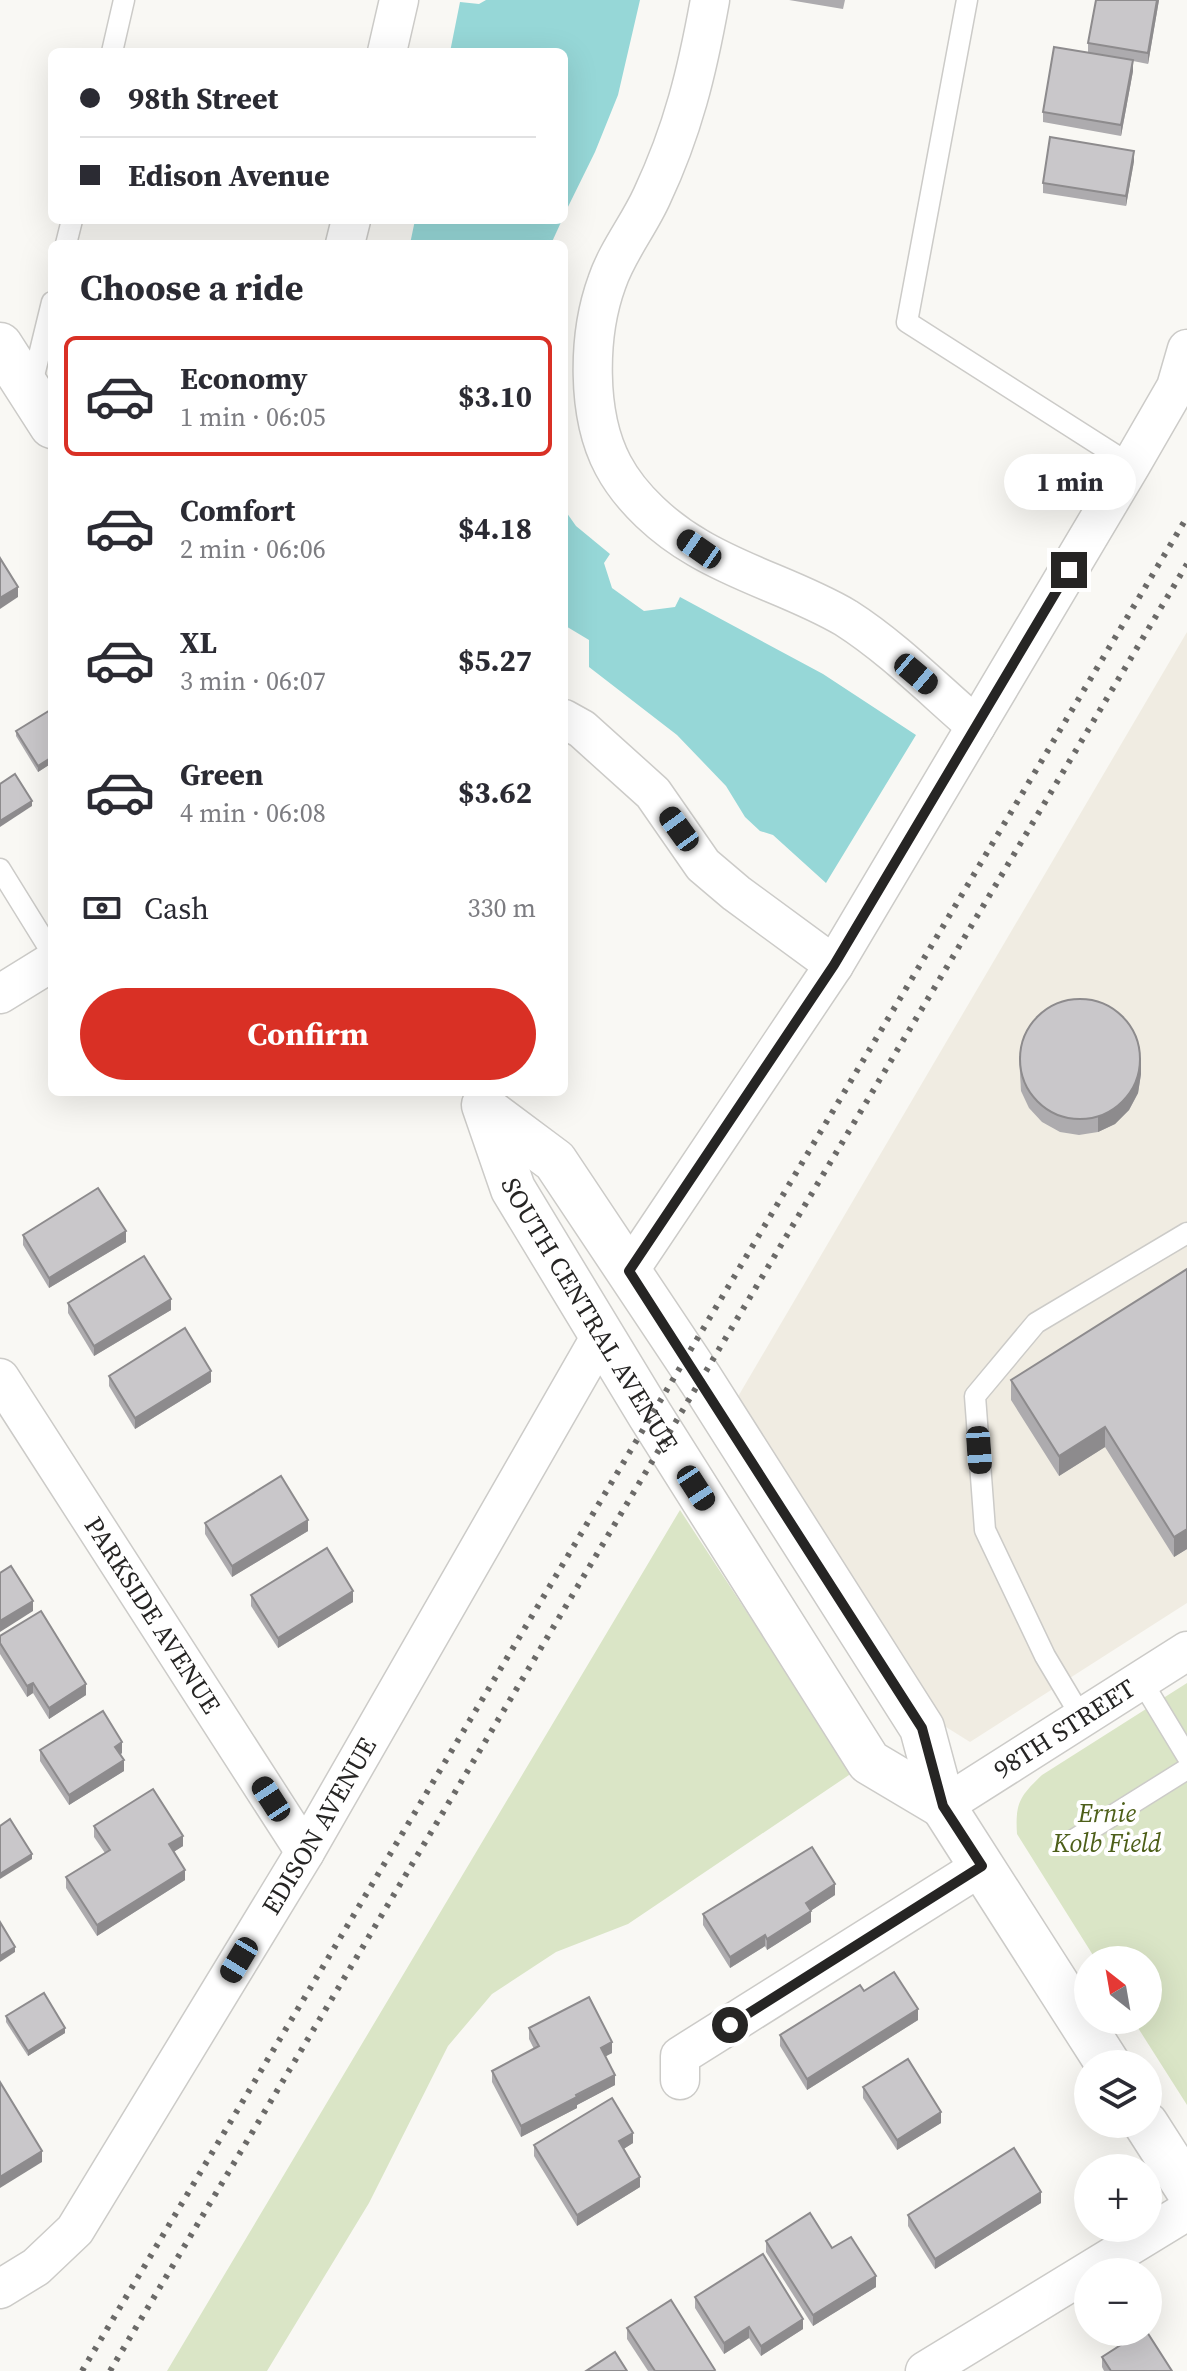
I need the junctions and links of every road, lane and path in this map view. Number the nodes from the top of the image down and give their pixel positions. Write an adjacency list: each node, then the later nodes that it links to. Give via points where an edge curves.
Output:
1 (124, 0): 5 (lane)
2 (399, 0): 6 (street)
3 (710, 0): 13 (street, via 697,72 676,141 607,279 596,321 593,370 599,426 613,464 662,523 699,549 848,620)
4 (967, 0): 11 (lane, via 907,322)
5 (113, 48)
6 (388, 48)
7 (48, 341): 10 (lane)
8 (0, 345): 10 (street)
9 (1187, 349): 11 (street, via 1176,387)
10 (41, 409)
11 (1131, 465): 13 (street)
12 (568, 721): 17 (street, via 653,793 703,865)
13 (976, 726): 17 (street)
14 (0, 869): 15 (lane)
15 (48, 947)
16 (48, 964): 18 (street)
17 (834, 965): 21 (street)
18 (0, 994)
19 (482, 1102): 21 (street, SOUTH CENTRAL AVENUE, via 555,1161); 22 (street, SOUTH CENTRAL AVENUE, via 513,1189)
20 (1187, 1233): 26 (lane, via 1036,1323 975,1396 985,1530 1045,1656)
21 (629, 1271): 29 (street, SOUTH CENTRAL AVENUE, via 922,1728)
22 (602, 1334): 29 (street, SOUTH CENTRAL AVENUE, via 869,1762); 31 (street, EDISON AVENUE)
23 (0, 1378): 31 (street, PARKSIDE AVENUE)
24 (1187, 1651): 25 (street, 98TH STREET)
25 (1141, 1680): 26 (street, 98TH STREET); 27 (lane)
26 (1082, 1718): 29 (street, 98TH STREET)
27 (1187, 1756)
28 (1187, 1769): 30 (lane)
29 (943, 1806): 32 (street, SOUTH CENTRAL AVENUE)
30 (1067, 1844)
31 (305, 1852): 38 (street, EDISON AVENUE, via 75,2230 36,2267)
32 (982, 1866): 33 (street, SOUTH CENTRAL AVENUE); 34 (street, via 680,2056)
33 (1099, 2050)
34 (680, 2080)
35 (1155, 2138): 36 (street)
36 (1187, 2188)
37 (1187, 2211): 39 (street)
38 (0, 2289)
39 (925, 2371)

